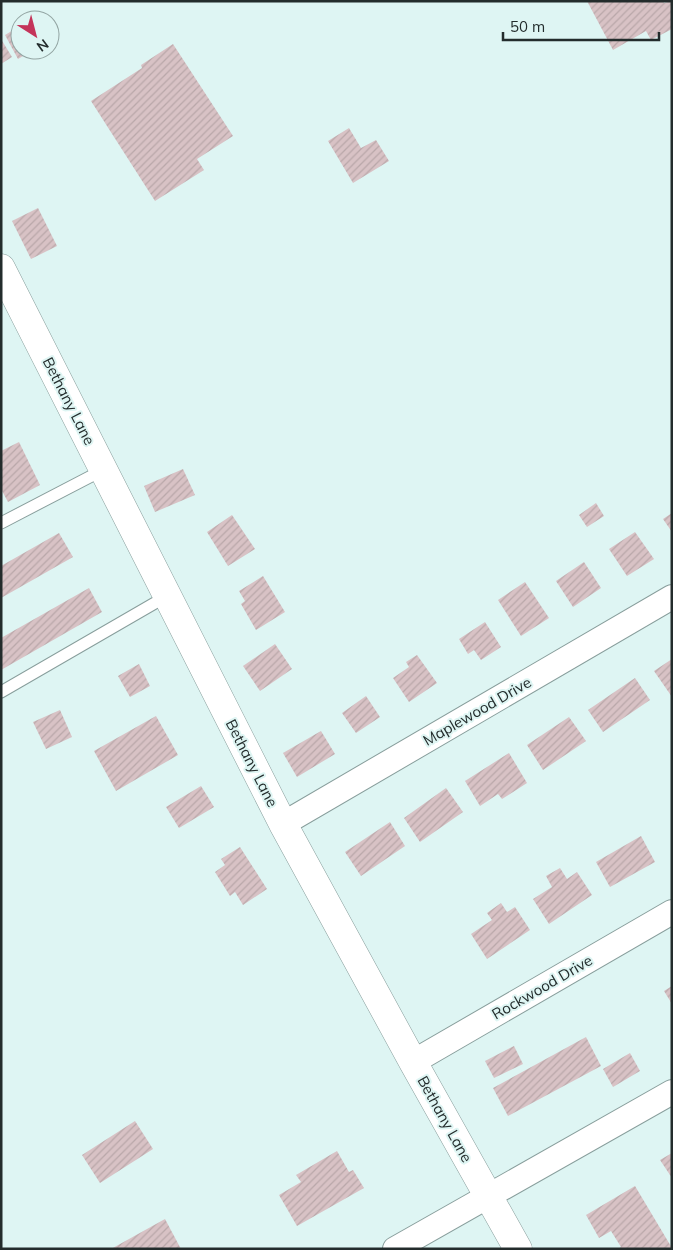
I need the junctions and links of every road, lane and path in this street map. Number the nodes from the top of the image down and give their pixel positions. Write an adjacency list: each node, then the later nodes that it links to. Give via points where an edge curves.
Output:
1 (1, 268): 2 (street, Bethany Lane)
2 (103, 470): 3 (lane); 4 (street, Bethany Lane)
3 (1, 523)
4 (167, 596): 6 (lane); 7 (street, Bethany Lane)
5 (672, 597): 7 (street, Maplewood Drive)
6 (1, 692)
7 (282, 824): 9 (street, Bethany Lane)
8 (672, 912): 9 (street, Rockwood Drive)
9 (413, 1062): 11 (street, Bethany Lane)
10 (672, 1092): 11 (street)
11 (488, 1196): 12 (street); 13 (street, Bethany Lane)
12 (395, 1249)
13 (518, 1249)

